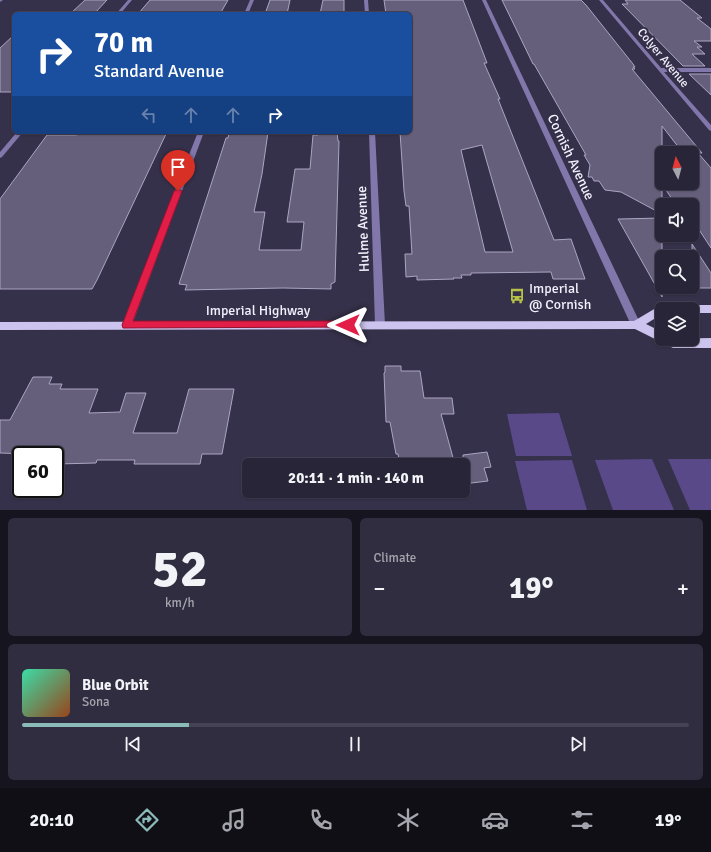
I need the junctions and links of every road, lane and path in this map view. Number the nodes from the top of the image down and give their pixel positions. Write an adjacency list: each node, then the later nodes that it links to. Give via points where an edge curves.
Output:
1 (130, 0): 6 (street)
2 (252, 0): 7 (street)
3 (366, 0): 8 (street)
4 (484, 0): 18 (street, Cornish Avenue)
5 (601, 0): 9 (street, Colyer Avenue)
6 (120, 12)
7 (247, 12)
8 (367, 12)
9 (661, 70): 10 (street); 11 (street, Colyer Avenue)
10 (711, 70)
11 (711, 129)
12 (18, 134): 15 (street)
13 (200, 134): 19 (street)
14 (372, 134): 17 (street, Hulme Avenue)
15 (0, 156)
16 (711, 309): 18 (main road, via 661,309)
17 (380, 324): 18 (main road, Imperial Highway); 19 (main road, Imperial Highway)
18 (636, 324): 21 (main road, Imperial Highway)
19 (127, 325): 20 (main road, Imperial Highway)
20 (0, 326)
21 (655, 334)
22 (699, 343): 23 (main road)
23 (711, 343)

